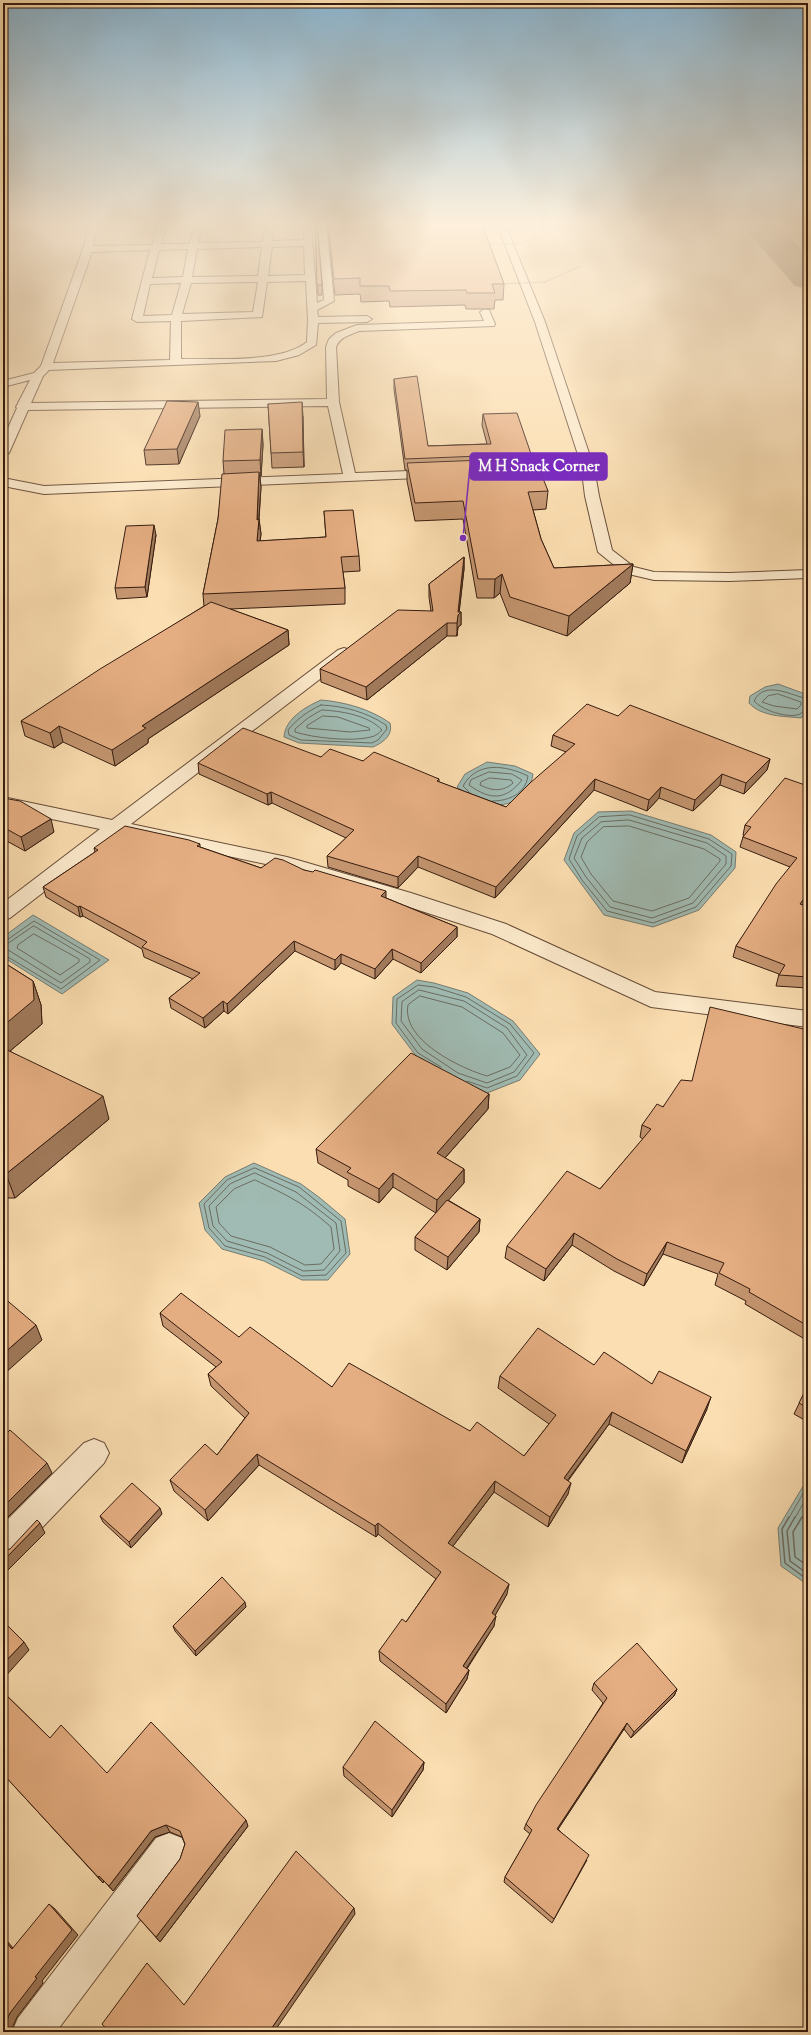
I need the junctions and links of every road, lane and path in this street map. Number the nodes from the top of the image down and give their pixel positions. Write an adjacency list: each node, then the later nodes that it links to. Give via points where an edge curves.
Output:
1 (176, 318): 9 (street)
2 (61, 319): 10 (street)
3 (373, 319): 7 (street); 8 (street, via 408,319)
4 (488, 319): 8 (street, via 490,324 452,321)
5 (539, 319): 15 (street)
6 (313, 320): 7 (street); 9 (street, via 312,343 280,358)
7 (349, 320)
8 (410, 326): 12 (street, via 356,328 333,341)
9 (175, 363): 10 (street)
10 (42, 371): 11 (street); 13 (street)
11 (3, 384)
12 (333, 402): 13 (street); 18 (street)
13 (22, 407): 14 (street)
14 (3, 453)
15 (588, 468): 16 (street); 20 (street, via 606,552 630,570 654,576)
16 (500, 472)
17 (453, 474): 18 (street)
18 (350, 478): 19 (street, via 44,490)
19 (3, 482)
20 (808, 574)
21 (355, 645): 23 (street)
22 (3, 803): 23 (street)
23 (116, 827): 24 (street); 25 (street, via 287,863 404,898 498,929 651,999)
24 (3, 913)
25 (808, 1019)
26 (94, 1453): 27 (street)
27 (3, 1546)
28 (169, 1851): 29 (street)
29 (32, 2032)

